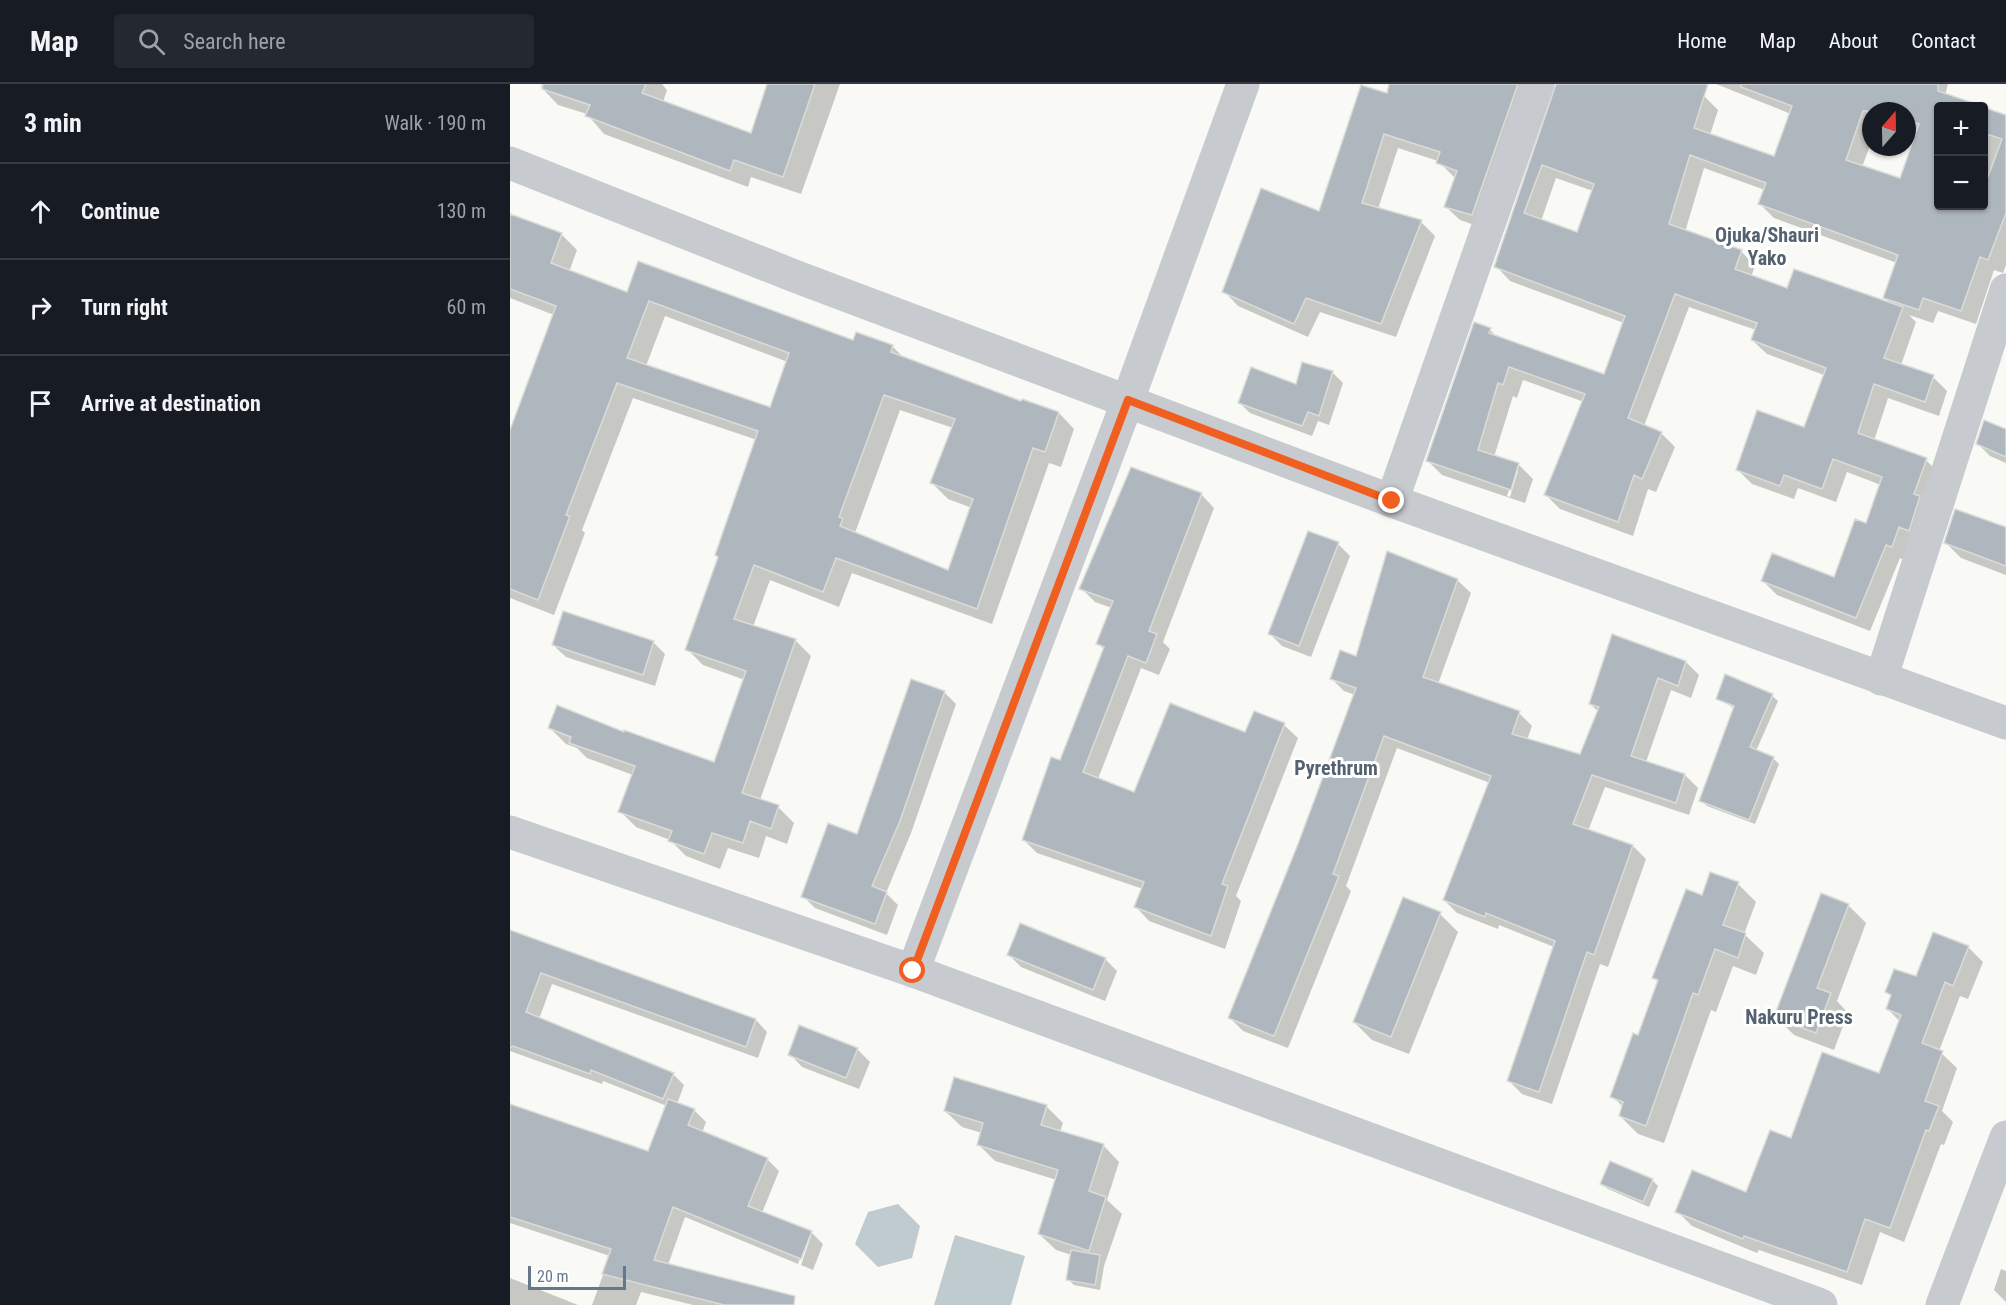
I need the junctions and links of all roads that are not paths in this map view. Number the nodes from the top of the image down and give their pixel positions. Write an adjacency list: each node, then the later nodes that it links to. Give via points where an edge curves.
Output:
1 (1243, 84): 5 (street)
2 (1538, 84): 6 (street)
3 (510, 164): 5 (street, via 797,277)
4 (2006, 290): 7 (street)
5 (1128, 400): 6 (street); 10 (street)
6 (1392, 501): 7 (street)
7 (1881, 679): 8 (street)
8 (2006, 723)
9 (510, 832): 10 (street)
10 (913, 971): 12 (street)
11 (2006, 1137): 13 (street)
12 (1821, 1305)
13 (1942, 1305)

